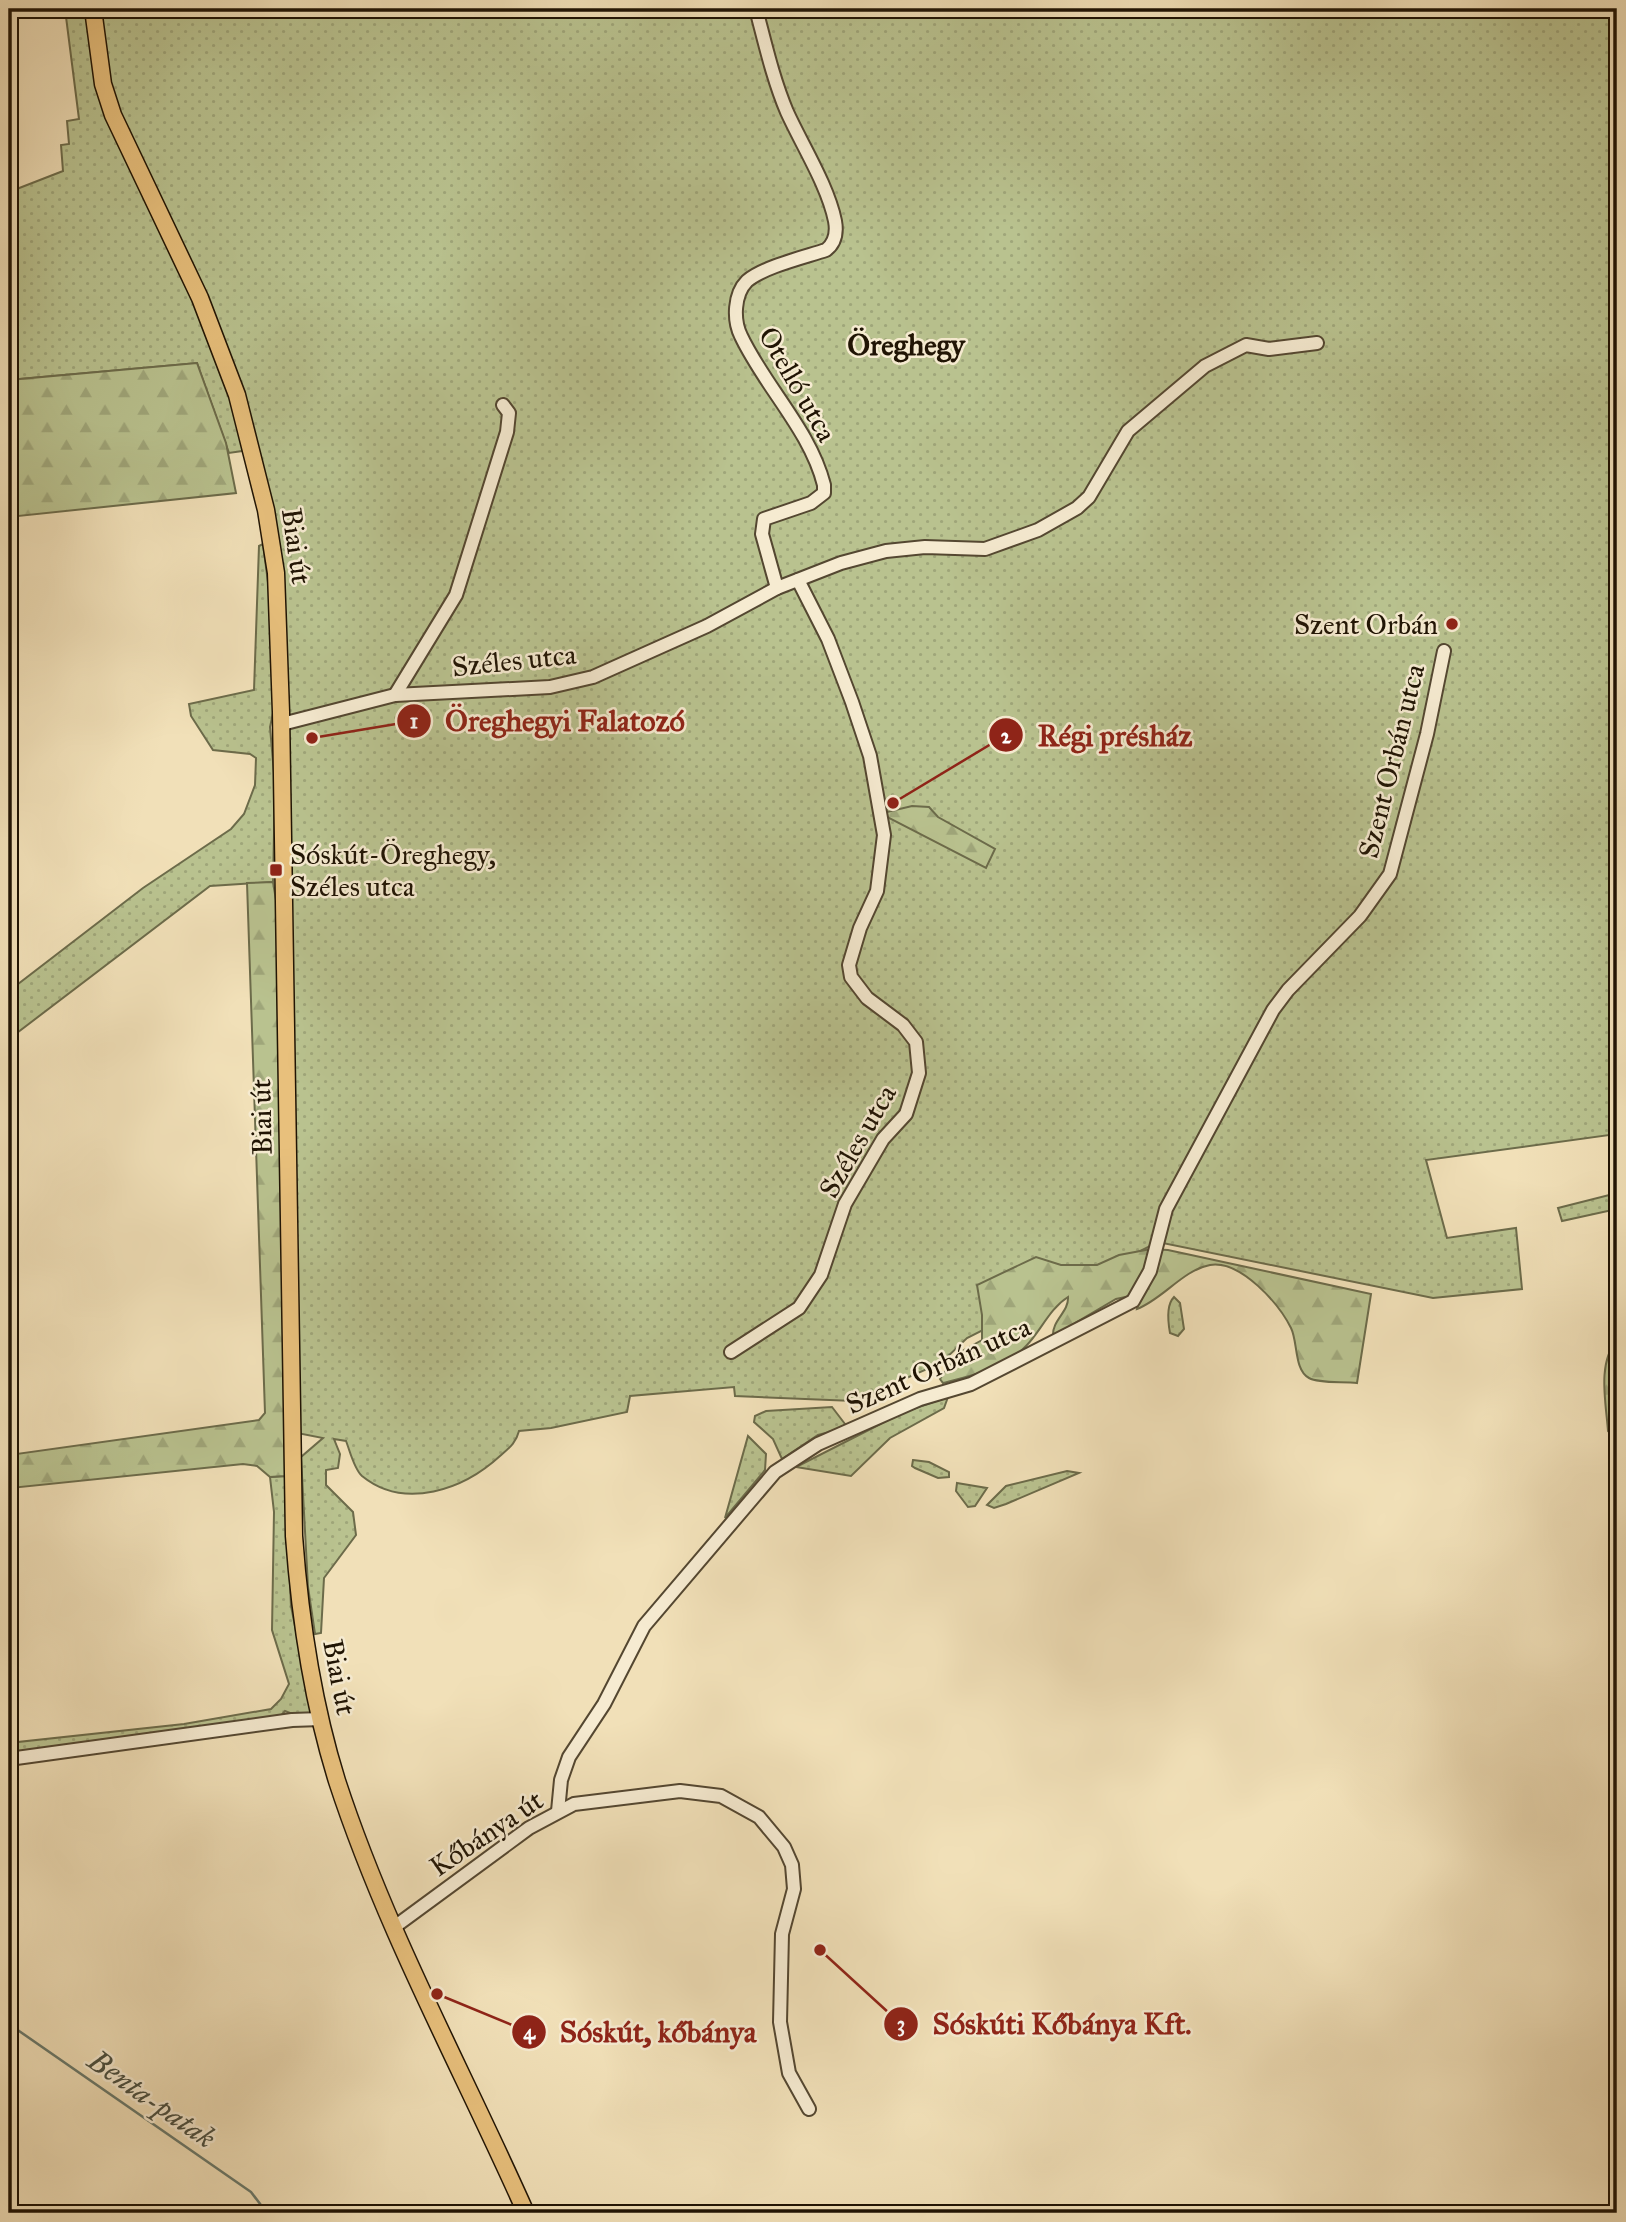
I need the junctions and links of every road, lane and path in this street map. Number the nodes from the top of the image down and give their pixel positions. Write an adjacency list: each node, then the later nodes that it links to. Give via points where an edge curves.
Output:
1 (93, 9): 9 (main road, Biai út, via 103,85 113,115 200,298 249,433 276,573)
2 (756, 9): 6 (street, Otelló utca, via 786,109 835,219 836,232 832,245 754,276 740,290 737,304 740,335 802,437 824,485 824,493 811,503 764,519 762,534)
3 (1317, 343): 5 (street, Széles utca, via 1269,349 1246,345 1205,366 1128,432 1089,497 1038,530 985,549 887,551)
4 (503, 405): 8 (street, via 509,413 507,432 467,566 456,595)
5 (798, 580): 6 (street, Széles utca); 10 (street, Széles utca, via 828,639 852,702 870,756 884,835 877,891 860,928 849,965 851,977 867,998 903,1025 916,1042 919,1073 906,1114 883,1139 845,1204 821,1275 799,1308)
6 (777, 588): 8 (street, Széles utca, via 593,677 550,687)
7 (1444, 651): 13 (street, Szent Orbán utca, via 1390,874 1360,916 1273,1010 1166,1209 1150,1271 1133,1301 971,1384 920,1399 818,1444 775,1472 644,1626 604,1704 569,1757)
8 (395, 695): 9 (street, Széles utca)
9 (282, 724): 11 (main road, Biai út, via 294,1536 303,1625)
10 (731, 1352)
11 (321, 1719): 12 (street); 14 (main road, Biai út, via 349,1813)
12 (9, 1759)
13 (558, 1811): 14 (street, Kőbánya út); 15 (street, Kőbánya út, via 595,1799 706,1792 742,1806 772,1831 784,1847 795,1879 782,1934 780,2022 789,2073)
14 (393, 1928): 16 (main road, Biai út)
15 (809, 2109)
16 (526, 2213)

